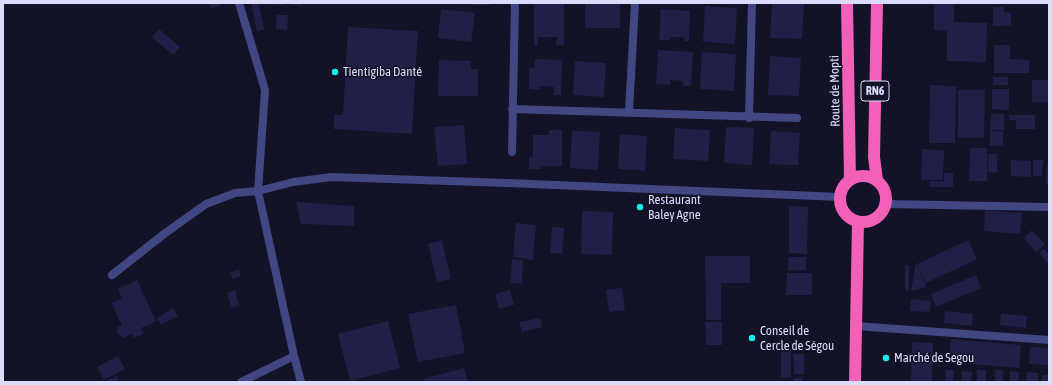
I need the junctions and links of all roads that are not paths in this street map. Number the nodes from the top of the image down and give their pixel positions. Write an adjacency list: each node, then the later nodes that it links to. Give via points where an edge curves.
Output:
1 (239, 3): 14 (street, via 265,90)
2 (515, 3): 7 (street)
3 (635, 3): 8 (street)
4 (752, 3): 9 (street)
5 (847, 3): 12 (highway, Route de Mopti / RN6)
6 (877, 3): 13 (highway, RN6, via 874,157)
7 (512, 109): 8 (street); 11 (street)
8 (629, 112): 9 (street)
9 (749, 118): 10 (street)
10 (797, 118)
11 (512, 152)
12 (850, 179): 13 (highway, via 859,175); 15 (highway)
13 (877, 180): 16 (highway, via 887,195)
14 (258, 191): 15 (street, via 293,182 332,178); 19 (street, via 234,193 206,204); 22 (street)
15 (840, 197): 18 (highway, via 844,213)
16 (886, 204): 17 (street); 18 (highway, via 876,219)
17 (1049, 208)
18 (858, 222): 20 (highway)
19 (112, 275)
20 (856, 326): 21 (street); 25 (highway)
21 (1049, 340)
22 (294, 356): 23 (street); 24 (street)
23 (241, 382)
24 (301, 382)
25 (855, 382)

